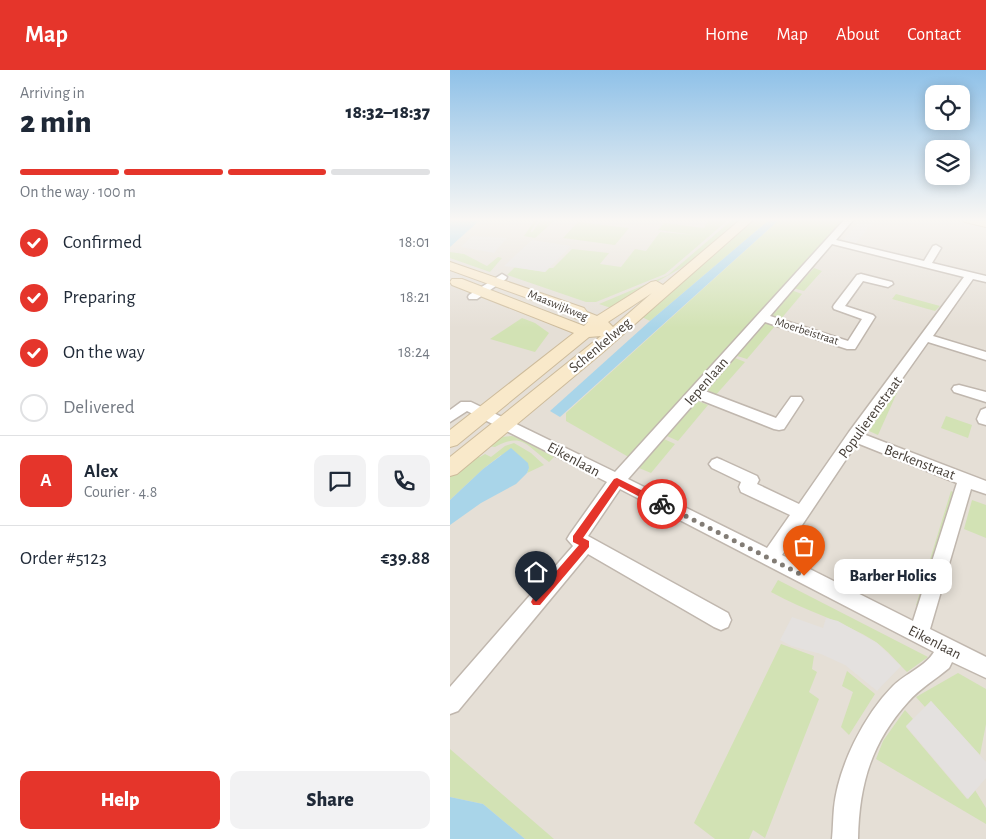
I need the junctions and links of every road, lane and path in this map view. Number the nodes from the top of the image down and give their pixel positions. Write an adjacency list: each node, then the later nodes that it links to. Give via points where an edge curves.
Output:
1 (699, 256): 15 (main road, Schenkelweg)
2 (705, 256): 16 (main road, Schenkelweg)
3 (817, 256): 14 (street, Iepenlaan)
4 (893, 256): 6 (street)
5 (932, 256): 6 (street)
6 (927, 264): 8 (street)
7 (450, 266): 10 (main road, Maaswijkweg)
8 (971, 275): 11 (street); 17 (street, Populierenstraat)
9 (450, 279): 13 (main road, Maaswijkweg)
10 (499, 279): 13 (street); 15 (main road, Maaswijkweg, via 579,311)
11 (986, 279)
12 (888, 284): 14 (street, Moerbeistraat, via 861,277 838,308 869,316 851,346)
13 (477, 294): 15 (main road, Maaswijkweg)
14 (762, 317): 20 (street, Iepenlaan)
15 (593, 326): 16 (main road, Maaswijkweg); 23 (main road, Schenkelweg)
16 (612, 335): 27 (main road, Schenkelweg)
17 (926, 338): 18 (street); 28 (street, Populierenstraat)
18 (986, 356)
19 (959, 389): 21 (street)
20 (696, 393): 22 (street, via 779,425); 33 (street, Iepenlaan)
21 (986, 397)
22 (796, 400)
23 (483, 412): 25 (street, Eikenlaan, via 466,404); 27 (street, Eikenlaan); 29 (main road, Schenkelweg)
24 (986, 413): 26 (street)
25 (450, 417)
26 (986, 420)
27 (504, 423): 31 (main road, Schenkelweg); 33 (street, Eikenlaan)
28 (854, 436): 32 (street, Berkenstraat); 35 (street, Populierenstraat)
29 (450, 440)
30 (717, 464): 35 (street, via 751,480 747,487)
31 (450, 468)
32 (966, 480): 34 (street, Berkenstraat); 39 (street)
33 (617, 481): 36 (street, Iepenlaan, via 576,539); 37 (street, Eikenlaan)
34 (986, 488)
35 (802, 513): 37 (street, Populierenstraat)
36 (586, 544): 38 (street); 42 (street)
37 (770, 559): 39 (street, Eikenlaan)
38 (721, 620)
39 (919, 634): 40 (street, Eikenlaan)
40 (946, 648): 41 (street, Eikenlaan); 43 (street, via 942,661 901,693 865,745 846,807)
41 (986, 668)
42 (450, 703)
43 (845, 839)

